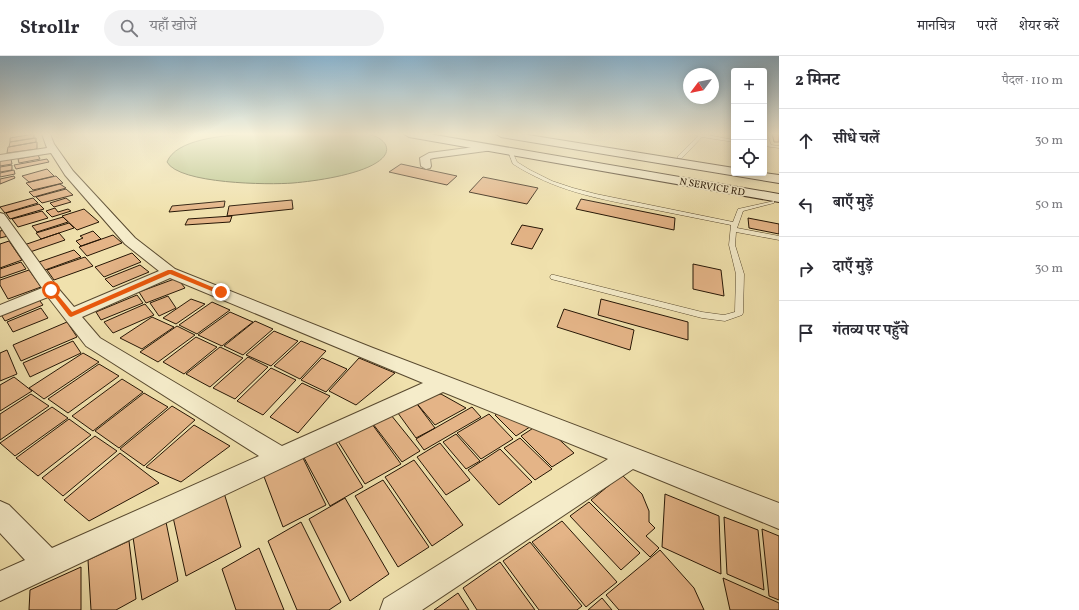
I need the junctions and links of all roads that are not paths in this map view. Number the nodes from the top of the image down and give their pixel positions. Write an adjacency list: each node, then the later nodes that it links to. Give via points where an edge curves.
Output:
1 (61, 160): 20 (street, via 69,173 130,241)
2 (425, 160): 9 (street)
3 (514, 160): 18 (lane, via 528,171 571,189)
4 (557, 160): 16 (street, N SERVICE RD)
5 (589, 160): 14 (street, via 682,176)
6 (658, 160): 10 (street)
7 (703, 160): 8 (street)
8 (731, 164)
9 (426, 166)
10 (731, 172)
11 (779, 172): 12 (street)
12 (767, 173)
13 (767, 175): 15 (street)
14 (742, 178): 16 (street)
15 (779, 179)
16 (777, 197): 18 (lane, via 740,210)
17 (0, 217): 22 (street)
18 (734, 226): 19 (lane); 21 (lane, via 732,245 740,274 738,313 725,318 702,315)
19 (779, 238)
20 (170, 272): 24 (street); 25 (street)
21 (554, 277)
22 (51, 290): 23 (street); 24 (street)
23 (0, 311)
24 (71, 315): 26 (street, via 93,342)
25 (443, 383): 26 (street); 27 (street)
26 (280, 457): 30 (street)
27 (632, 458): 29 (street); 32 (street)
28 (0, 514): 30 (street)
29 (779, 516)
30 (48, 564): 31 (street)
31 (0, 586)
32 (395, 610)

